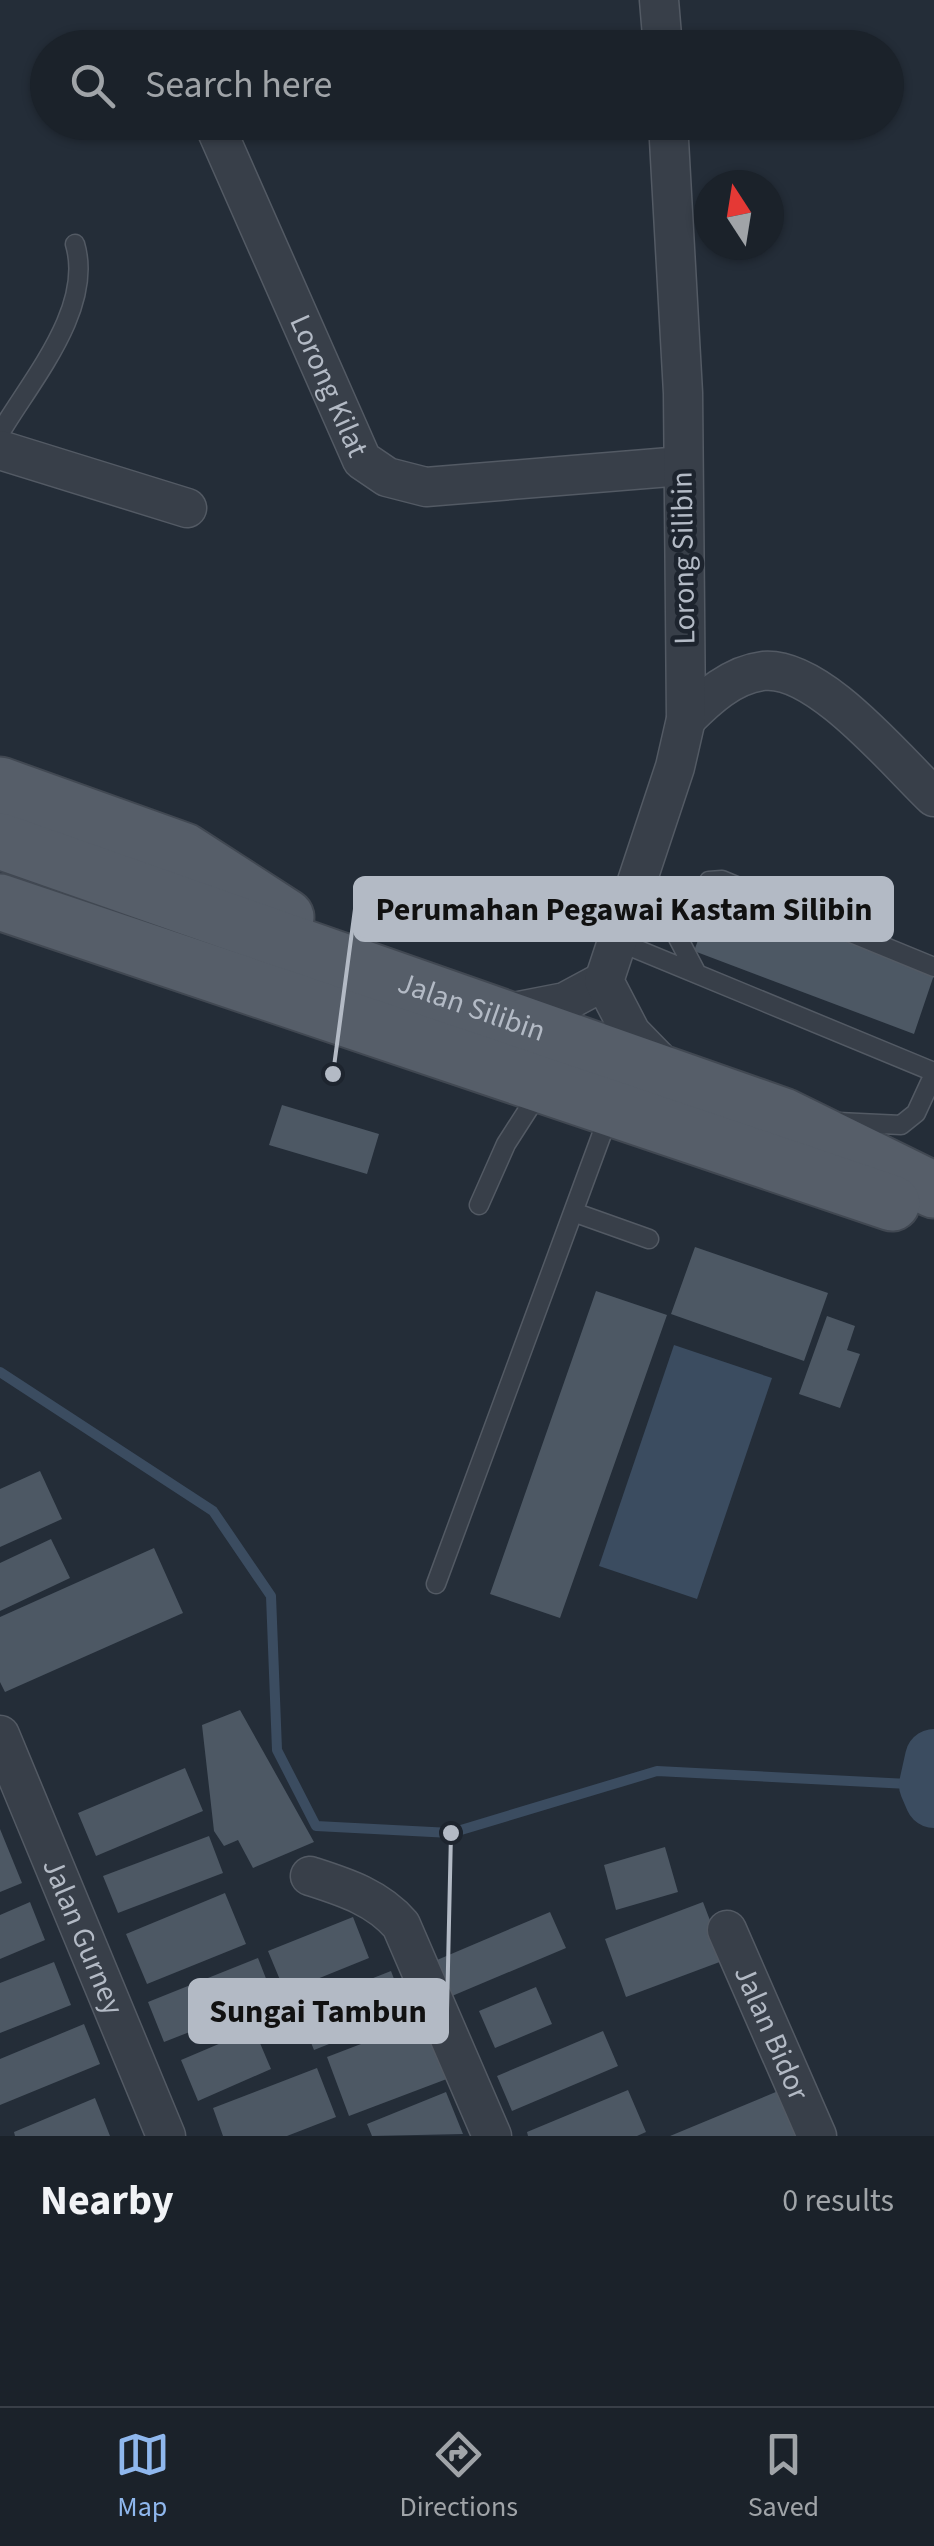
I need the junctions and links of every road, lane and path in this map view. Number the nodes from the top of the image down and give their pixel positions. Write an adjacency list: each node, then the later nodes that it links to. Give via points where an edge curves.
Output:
1 (659, 0): 2 (street)
2 (662, 30)
3 (221, 140): 8 (street, Lorong Kilat, via 362,460 387,477 426,488)
4 (669, 140): 8 (street, Lorong Silibin)
5 (75, 244): 6 (lane, via 82,267 77,294)
6 (0, 433)
7 (0, 450): 9 (street)
8 (682, 466): 10 (street, Lorong Silibin)
9 (187, 508)
10 (686, 720): 12 (street, via 712,693 738,679 764,671 790,674 839,707); 15 (street, Lorong Silibin)
11 (0, 786): 17 (main road, via 184,851)
12 (934, 797)
13 (0, 842): 17 (main road, Jalan Silibin)
14 (0, 902): 22 (main road, Jalan Silibin)
15 (617, 940): 18 (lane); 19 (street, Lorong Silibin)
16 (934, 966): 18 (lane, via 709,880 678,938)
17 (356, 969): 20 (main road, Jalan Silibin)
18 (697, 974): 21 (lane)
19 (604, 981): 20 (street, via 566,1002); 23 (street, via 645,1051)
20 (485, 1015): 22 (main road, via 538,1056); 23 (main road, Jalan Silibin)
21 (934, 1073): 25 (lane, via 916,1114 901,1125)
22 (544, 1084): 24 (main road, Jalan Silibin); 27 (lane)
23 (686, 1084): 25 (main road, Jalan Silibin)
24 (612, 1107): 28 (lane); 29 (main road, Jalan Silibin, via 886,1200)
25 (783, 1116): 26 (main road, Jalan Silibin)
26 (934, 1190)
27 (479, 1204)
28 (576, 1213): 30 (lane); 31 (lane)
29 (934, 1223)
30 (649, 1238)
31 (436, 1584)
32 (0, 1735): 35 (street, Jalan Gurney)
33 (310, 1876): 36 (street, via 356,1891 401,1925)
34 (728, 1930): 37 (street, Jalan Bidor)
35 (166, 2136)
36 (492, 2136)
37 (817, 2136)

